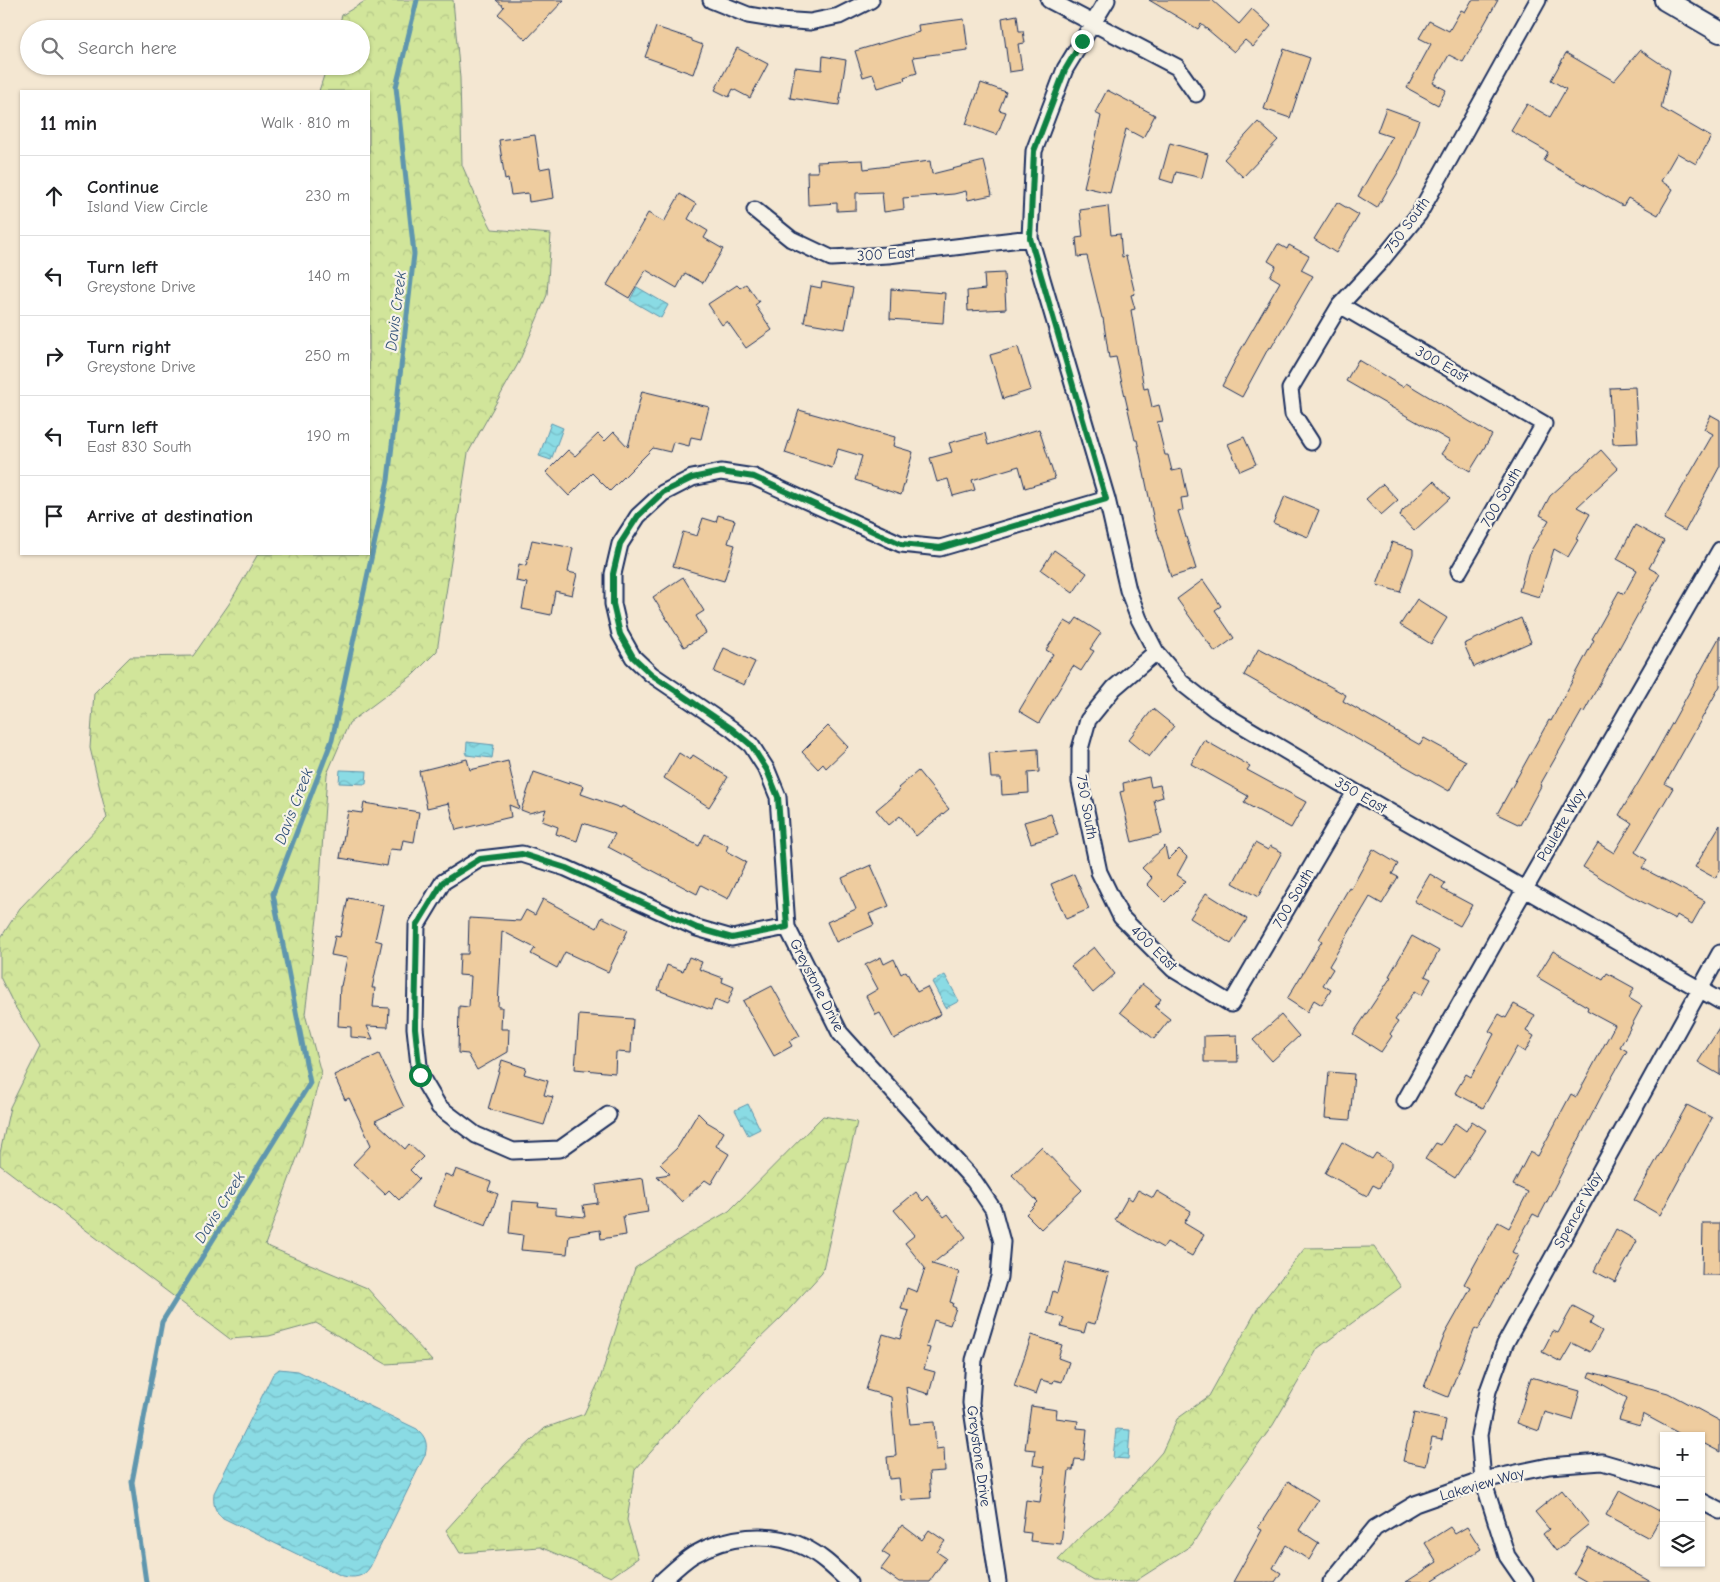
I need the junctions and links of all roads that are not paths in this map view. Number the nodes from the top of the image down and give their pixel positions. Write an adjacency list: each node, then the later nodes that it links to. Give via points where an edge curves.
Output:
1 (710, 0): 2 (street, via 748,15 810,22 838,16)
2 (871, 0)
3 (1049, 0): 7 (street)
4 (1107, 0): 7 (street, 350 East)
5 (1538, 0): 12 (street, 750 South, via 1419,214)
6 (1665, 0): 8 (main road)
7 (1093, 23): 9 (street, via 1177,66); 11 (street, 350 East, via 1065,70 1034,151)
8 (1720, 32)
9 (1196, 94)
10 (755, 210): 11 (street, 300 East, via 791,239 831,258 888,256)
11 (1030, 238): 15 (street, 350 East)
12 (1340, 305): 13 (street, 300 East); 14 (street, 750 South, via 1290,389 1293,414)
13 (1544, 424): 17 (street, 700 South)
14 (1310, 442)
15 (1106, 499): 18 (street, 350 East, via 1128,590); 22 (street, Greystone Drive, via 940,548 901,544 754,477 721,472 692,478 663,492 638,516 620,544 613,574 613,604 620,634 633,657 751,745 767,770 778,797)
16 (1720, 550): 21 (street, Paulette Way)
17 (1459, 571)
18 (1156, 652): 19 (street, 350 East, via 1182,683 1215,709); 20 (street, 750 South, via 1114,688 1088,720 1080,749 1080,782)
19 (1355, 792): 21 (street, 350 East); 26 (street, 700 South)
20 (1099, 872): 26 (street, 400 East, via 1121,917 1173,969)
21 (1525, 888): 24 (street, 350 East); 27 (street, Paulette Way)
22 (787, 927): 28 (street, via 732,938 697,928 566,868 522,854 480,859 443,882 417,925 415,1028 420,1075 439,1108 476,1135 513,1151 560,1149); 35 (street, Greystone Drive, via 840,1033 974,1181 993,1209 1002,1242 999,1278 974,1360 971,1403)
23 (1720, 953): 24 (street, Spencer Way)
24 (1700, 989): 25 (street, 350 East); 30 (street, Spencer Way, via 1505,1344 1488,1391 1480,1435)
25 (1720, 1001)
26 (1231, 1004)
27 (1405, 1101)
28 (608, 1115)
29 (1660, 1479): 30 (street, Lakeview Way, via 1602,1462 1549,1466)
30 (1483, 1480): 36 (street, Lakeview Way, via 1415,1504 1375,1528); 37 (street, Spencer Way, via 1508,1556)
31 (1705, 1503): 32 (street)
32 (1720, 1511)
33 (661, 1582): 34 (street, via 706,1548 756,1537 787,1540 804,1547)
34 (849, 1582)
35 (998, 1582)
36 (1331, 1582)
37 (1525, 1582)

